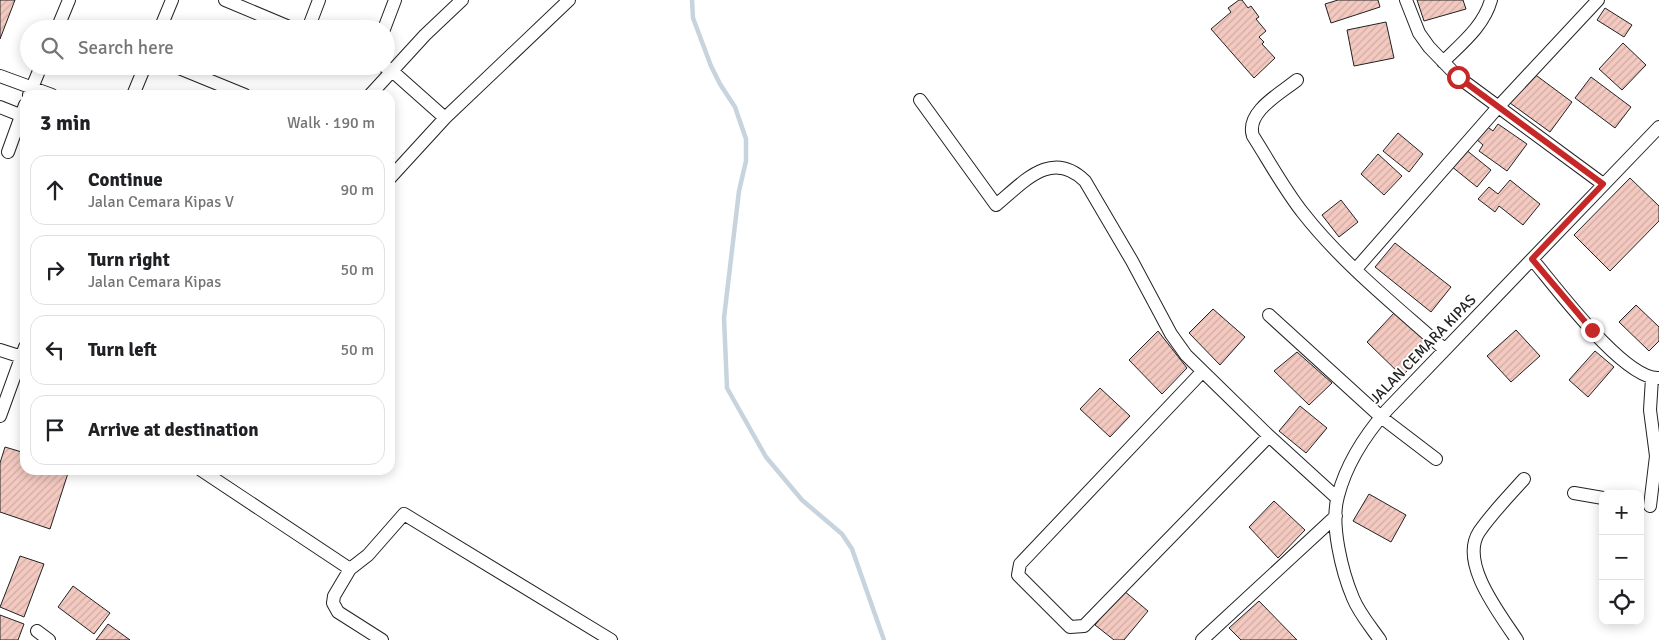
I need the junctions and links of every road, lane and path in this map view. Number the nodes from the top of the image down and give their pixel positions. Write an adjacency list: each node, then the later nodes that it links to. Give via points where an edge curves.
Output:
1 (69, 0): 11 (street)
2 (172, 0): 12 (street)
3 (225, 0): 13 (street)
4 (319, 0): 14 (street)
5 (395, 0): 15 (street)
6 (462, 0): 16 (street)
7 (569, 0): 34 (street)
8 (1406, 0): 17 (street, via 1419,33)
9 (1491, 0): 17 (street, via 1472,34)
10 (1598, 0): 31 (street)
11 (61, 20)
12 (164, 20)
13 (273, 20)
14 (311, 20)
15 (387, 20)
16 (395, 62)
17 (1442, 62): 31 (street)
18 (395, 74): 34 (street)
19 (37, 75): 26 (street)
20 (141, 75): 27 (street)
21 (196, 75): 28 (street)
22 (383, 75): 29 (street)
23 (0, 76): 25 (street)
24 (1297, 80): 41 (street, via 1256,114 1250,128 1293,200)
25 (29, 90)
26 (31, 90)
27 (135, 90)
28 (232, 90)
29 (373, 90)
30 (920, 100): 47 (street, via 996,205 1048,167 1065,167 1085,181 1171,334)
31 (1499, 106): 39 (street); 41 (street)
32 (0, 108): 33 (street)
33 (20, 111)
34 (446, 118): 38 (street)
35 (20, 120): 37 (street)
36 (1659, 127): 39 (street, JALAN CEMARA KIPAS)
37 (8, 152)
38 (395, 173)
39 (1603, 184): 40 (street, JALAN CEMARA KIPAS)
40 (1532, 259): 43 (street, JALAN CEMARA KIPAS); 48 (street, via 1592,330 1639,373)
41 (1356, 269): 43 (street)
42 (1269, 315): 50 (street)
43 (1444, 349): 50 (street, JALAN CEMARA KIPAS)
44 (0, 350): 45 (street)
45 (20, 353)
46 (20, 364): 49 (street)
47 (1202, 372): 52 (street); 52 (street, via 1020,564 1018,575 1070,627 1084,626)
48 (1656, 378): 51 (street, via 1650,410)
49 (0, 416)
50 (1381, 417): 53 (street); 59 (street, JALAN CEMARA KIPAS, via 1346,474)
51 (1657, 432): 54 (street)
52 (1269, 436): 59 (street)
53 (1436, 459)
54 (1656, 474): 60 (street)
55 (209, 475): 62 (street)
56 (1524, 479): 71 (street, via 1479,533 1474,555 1475,566 1487,592)
57 (1574, 493): 58 (street)
58 (1599, 497)
59 (1337, 498): 61 (street, JALAN CEMARA KIPAS)
60 (1650, 506)
61 (1336, 516): 69 (street); 70 (street, JALAN CEMARA KIPAS, via 1342,565 1353,599)
62 (350, 569): 63 (street, via 333,603 338,612); 68 (street, via 368,555 400,516 408,515)
63 (360, 626): 66 (street); 67 (street)
64 (37, 630): 65 (street)
65 (49, 640)
66 (363, 640)
67 (382, 640)
68 (611, 640)
69 (1202, 640)
70 (1380, 640)
71 (1516, 640)

